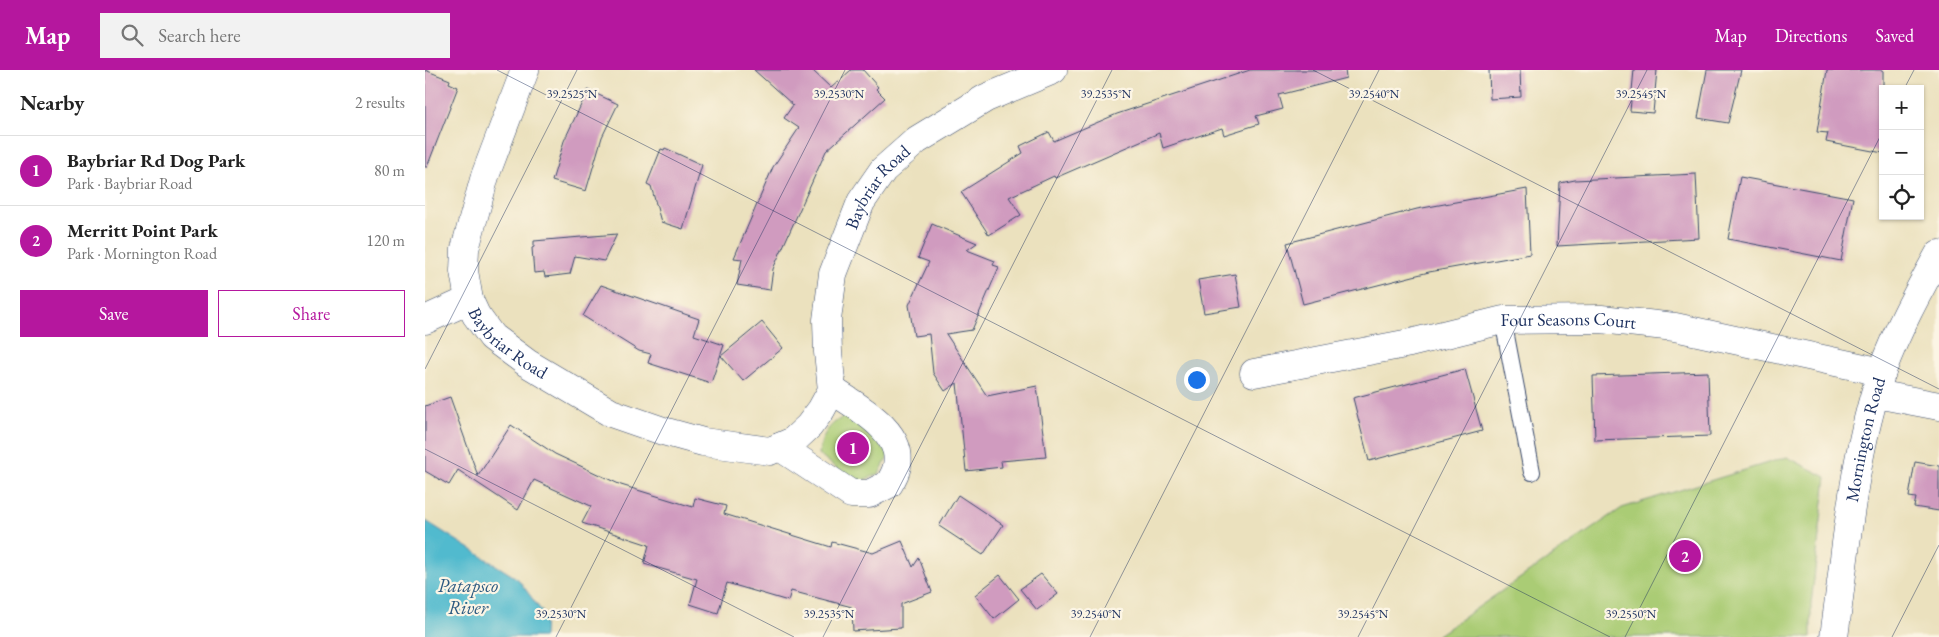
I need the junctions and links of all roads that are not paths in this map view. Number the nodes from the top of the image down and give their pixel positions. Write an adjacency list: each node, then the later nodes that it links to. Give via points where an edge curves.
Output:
1 (525, 70): 4 (street, Baybriar Road, via 472,218 464,271)
2 (1053, 70): 9 (street, Baybriar Road, via 986,98 917,140 883,170 861,202 833,274 827,320)
3 (1939, 254): 8 (street, Mornington Road, via 1905,314)
4 (469, 300): 5 (street); 11 (street, Baybriar Road, via 492,337 527,363 611,412 703,442 770,451)
5 (425, 320)
6 (1503, 320): 7 (street, Four Seasons Court); 8 (street, Four Seasons Court, via 1601,319 1675,327); 12 (lane)
7 (1254, 373)
8 (1879, 383): 10 (street, Four Seasons Court); 13 (street, Mornington Road, via 1854,488)
9 (832, 390): 11 (street, Baybriar Road, via 809,426 793,441); 11 (street, via 875,419 897,445 897,466 889,484 869,494 851,494)
10 (1939, 406)
11 (780, 447)
12 (1532, 472)
13 (1834, 637)

